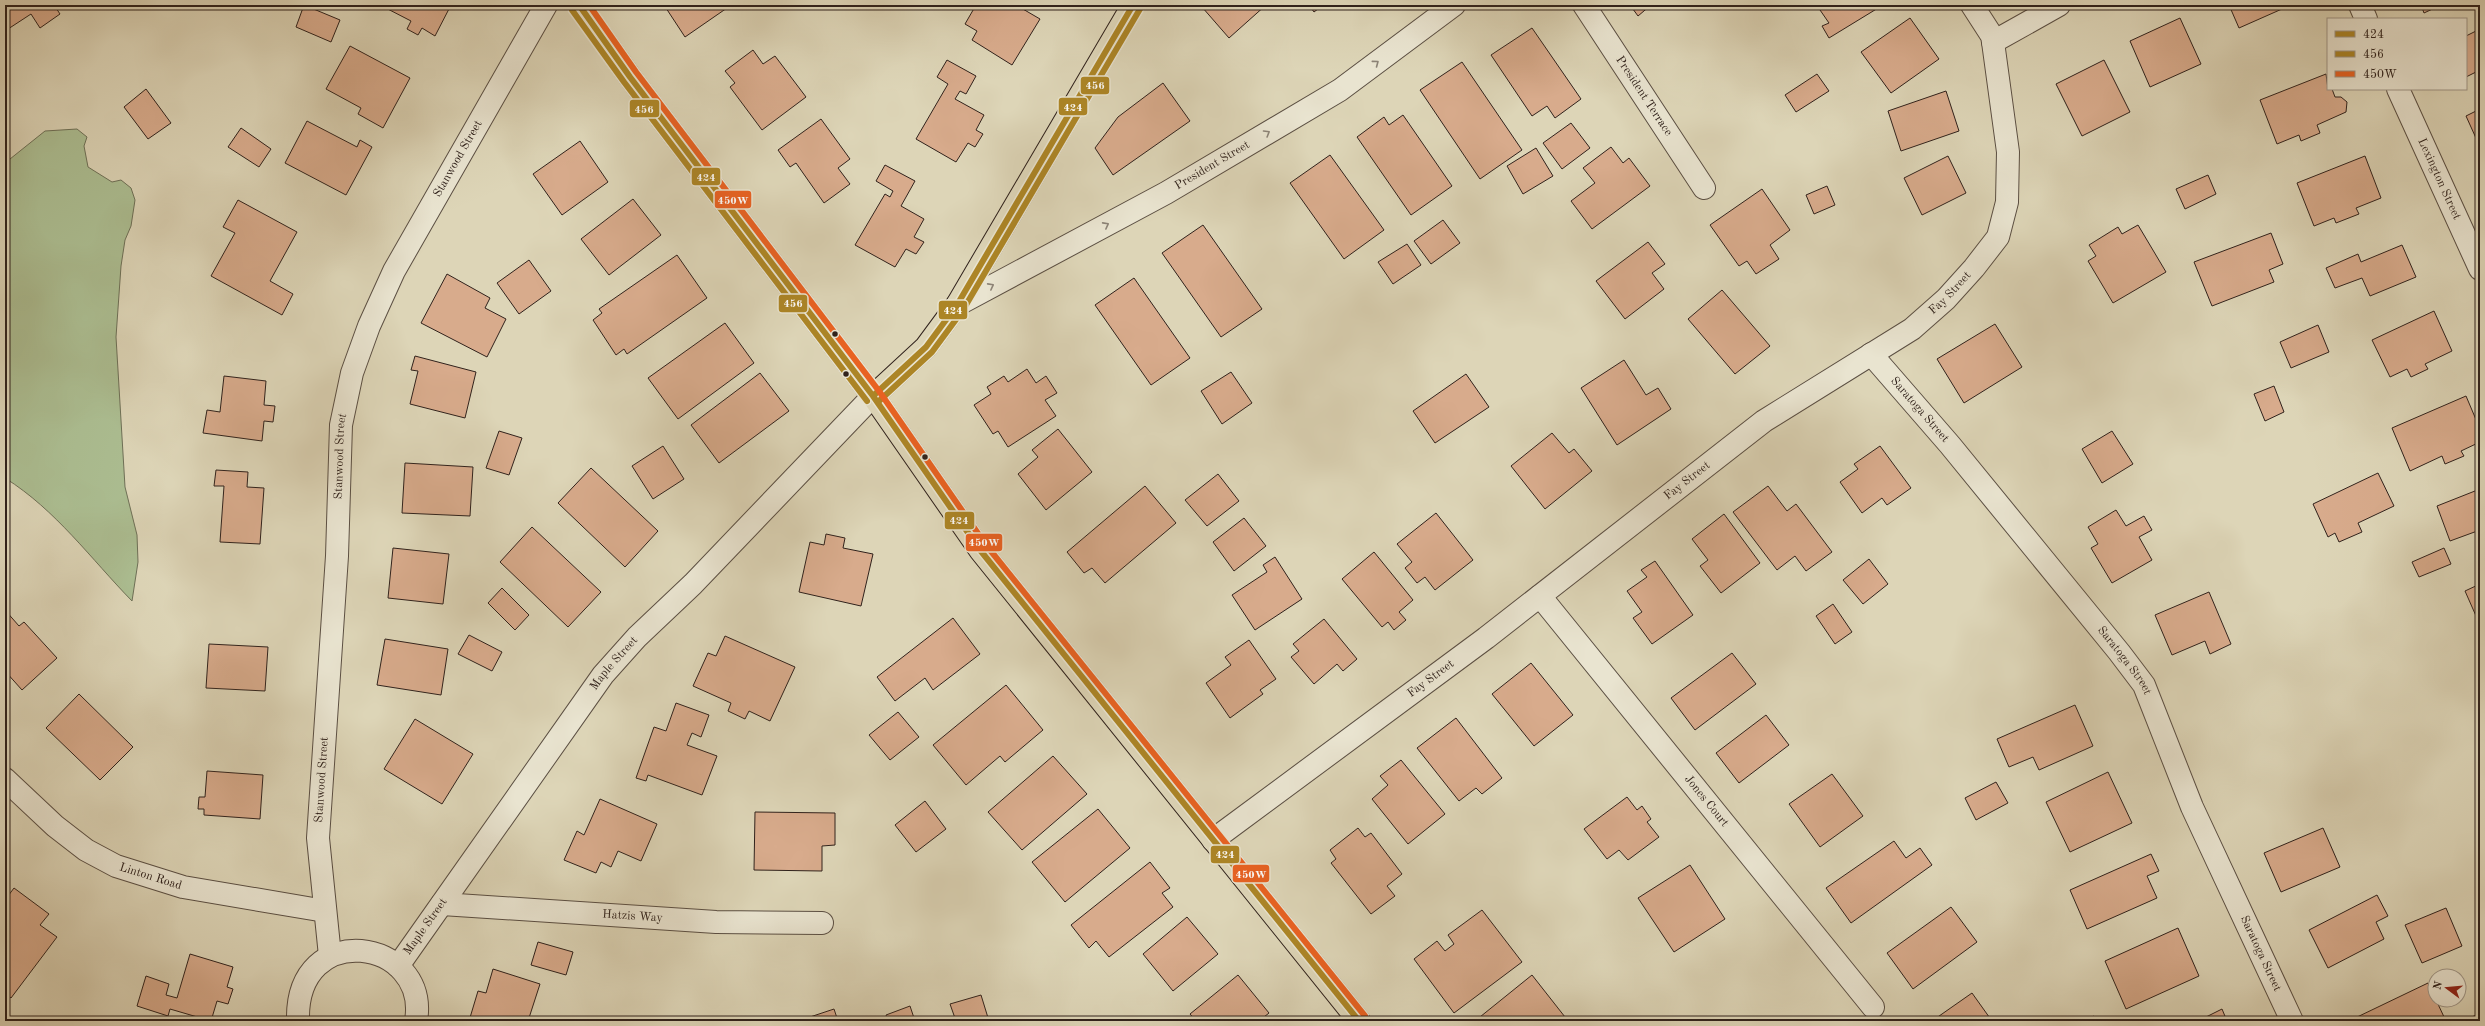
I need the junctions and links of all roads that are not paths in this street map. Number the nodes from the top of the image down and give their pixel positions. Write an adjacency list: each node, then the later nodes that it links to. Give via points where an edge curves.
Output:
1 (546, 5): 21 (street, Stanwood Street, via 394,271 352,372 341,425 337,556 318,838)
2 (579, 5): 16 (main road, via 640,90)
3 (1133, 5): 14 (main road)
4 (1454, 5): 14 (street, President Street, one-way to 4, via 1166,193 1340,90)
5 (1584, 5): 12 (street, President Terrace)
6 (1972, 5): 10 (street, Fay Street, via 1992,36)
7 (2059, 5): 10 (street)
8 (2360, 5): 9 (street)
9 (2366, 18)
10 (1993, 42): 15 (street, Fay Street, via 2008,152 2007,202 1998,237 1946,299 1912,329)
11 (2398, 90): 13 (street, Lexington Street)
12 (1704, 188)
13 (2480, 268)
14 (957, 305): 16 (main road, via 926,346)
15 (1871, 354): 17 (street, Fay Street, via 1764,421); 29 (street, Saratoga Street, via 1950,445 2144,685 2192,807)
16 (873, 396): 19 (main road, via 980,550); 20 (street, Maple Street, via 693,584 637,637 604,675)
17 (1540, 596): 19 (street, Fay Street); 25 (street, Jones Court)
18 (5, 779): 21 (street, Linton Road, via 55,826 86,850 116,866 183,887)
19 (1213, 840): 28 (main road)
20 (442, 904): 22 (street, Hatzis Way, via 716,922); 24 (street, Maple Street)
21 (325, 911): 23 (street, Stanwood Street)
22 (822, 923)
23 (330, 956): 24 (street, Maple Street, via 348,950 367,951 384,956); 26 (street, Maple Street, via 315,967 304,982)
24 (398, 966): 27 (street, Maple Street, via 409,980 415,996)
25 (1873, 1007)
26 (296, 1015)
27 (416, 1021)
28 (1359, 1021)
29 (2292, 1021)

